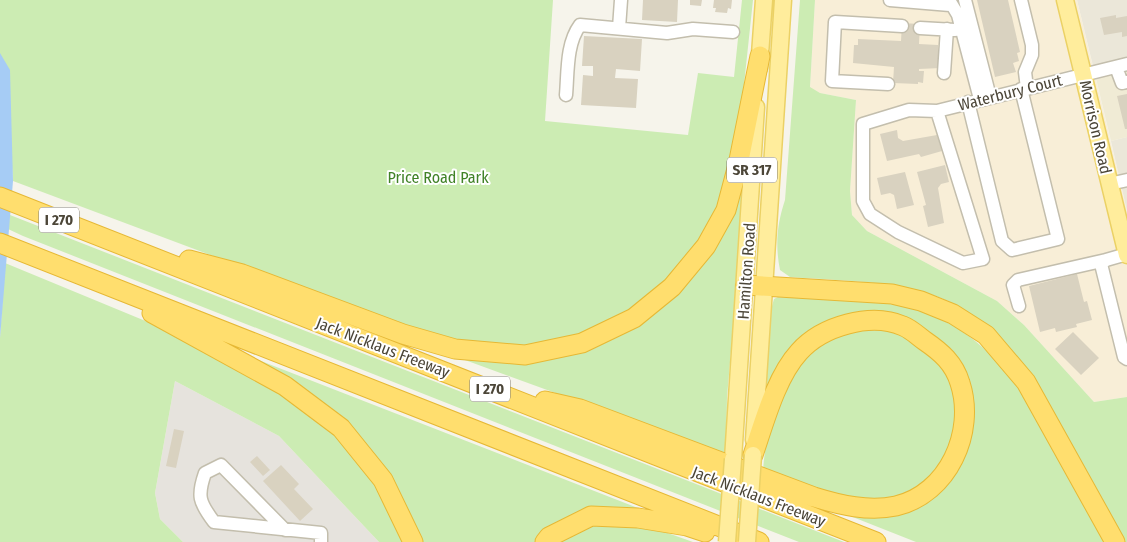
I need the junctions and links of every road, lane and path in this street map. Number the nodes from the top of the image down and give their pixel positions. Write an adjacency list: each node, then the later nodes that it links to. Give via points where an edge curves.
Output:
1 (622, 0): 11 (street)
2 (764, 0): 16 (main road, Hamilton Road / SR 317)
3 (783, 0): 34 (main road, Hamilton Road / SR 317)
4 (890, 0): 5 (street)
5 (903, 0): 9 (street)
6 (965, 0): 24 (street, via 984,73)
7 (1021, 0): 22 (street, via 1032,45)
8 (1065, 0): 19 (main road, Morrison Road)
9 (950, 2): 14 (street)
10 (902, 26): 21 (street, via 835,22 832,81)
11 (619, 28): 15 (street, via 667,33 693,29); 23 (street, via 580,25 571,44)
12 (920, 28): 13 (street)
13 (948, 29): 14 (street); 18 (street)
14 (962, 30): 24 (street)
15 (734, 32)
16 (760, 56): 29 (highway, via 726,210 706,246 672,287 634,318 582,343 525,355 454,349 403,334 242,274); 34 (main road, Hamilton Road / SR 317)
17 (1121, 66): 19 (street, Waterbury Court); 20 (street, via 1122,84)
18 (944, 73)
19 (1084, 74): 22 (street, Waterbury Court); 27 (main road, Morrison Road)
20 (1127, 82)
21 (888, 84)
22 (1024, 89): 24 (street, Waterbury Court); 24 (street, via 1058,239 1022,248 1012,250 1002,241)
23 (566, 95)
24 (979, 99): 25 (street, Waterbury Court)
25 (937, 111): 25 (street, Waterbury Court, via 909,110 863,124 863,201 870,214 898,232 964,264 983,259)
26 (1127, 180): 27 (street)
27 (1110, 184): 31 (main road, Morrison Road)
28 (8, 200): 29 (highway, Jack Nicklaus Freeway / I 270)
29 (102, 237): 37 (highway, Jack Nicklaus Freeway / I 270)
30 (8, 246): 33 (highway, I 270)
31 (1127, 254): 32 (street)
32 (1106, 260): 35 (street, via 1018,280 1013,289); 36 (street, via 1101,264)
33 (102, 283): 41 (highway, via 132,303 285,386 341,428 383,480); 46 (highway, I 270)
34 (755, 285): 38 (main road, Hamilton Road / SR 317); 43 (main road, Hamilton Road / SR 317, bridge, via 733,459); 48 (highway, via 892,294 953,314 986,335 1026,382)
35 (1019, 306)
36 (1127, 359)
37 (482, 386): 38 (highway, via 580,409 814,497 843,506 872,508 896,506 914,499 945,474 960,445 965,414 960,382 944,353 902,326 867,320 830,329 799,352 789,367 775,390); 47 (highway, Jack Nicklaus Freeway / I 270)
38 (753, 455): 45 (main road, Hamilton Road / SR 317, bridge)
39 (285, 530): 39 (street, via 214,522 205,510 199,492 205,473 221,465); 40 (street, via 322,534)
40 (321, 542)
41 (413, 542)
42 (545, 542): 44 (highway, via 591,516 638,518 687,526)
43 (727, 542)
44 (734, 542)
45 (747, 542)
46 (759, 542)
47 (876, 542)
48 (1115, 542)

